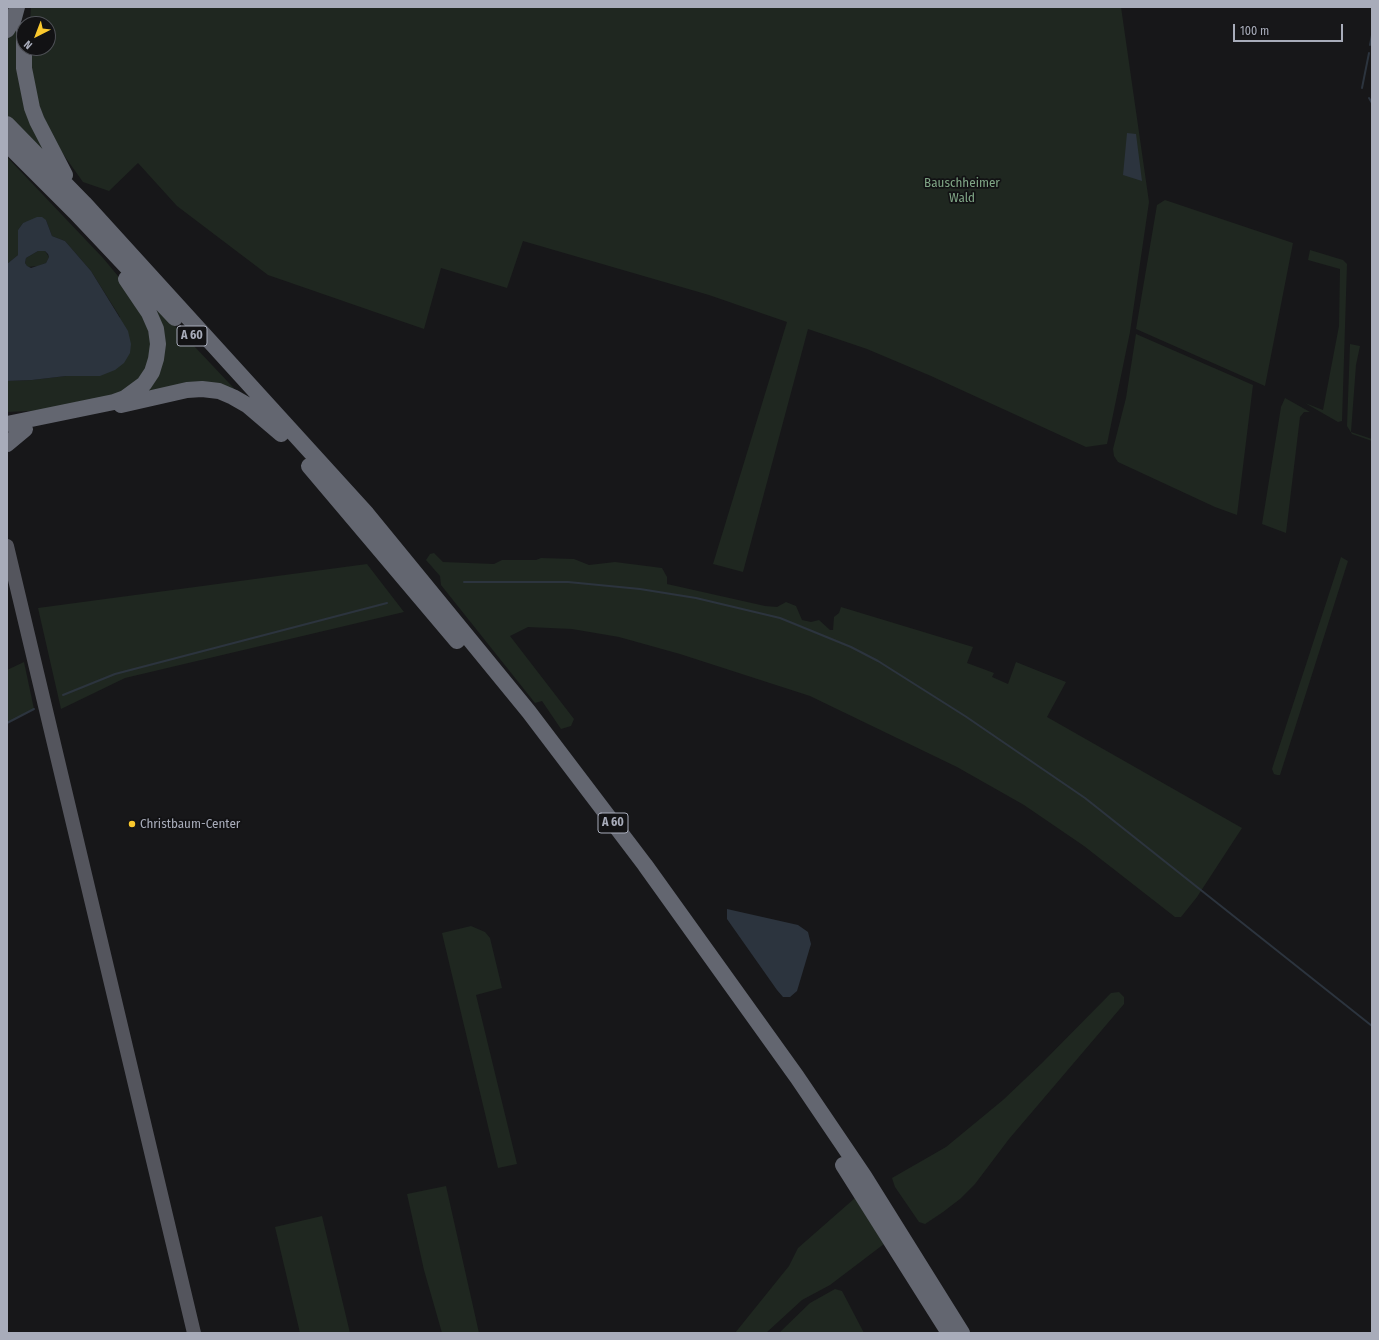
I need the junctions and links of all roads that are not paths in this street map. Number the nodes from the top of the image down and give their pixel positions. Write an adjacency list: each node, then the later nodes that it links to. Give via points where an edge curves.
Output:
1 (17, 7): 2 (highway)
2 (7, 30)
3 (24, 56): 6 (highway, via 28,94 35,114 57,160)
4 (7, 124): 6 (highway, A 60)
5 (7, 144): 7 (highway, A 60)
6 (84, 203): 14 (highway, A 60, via 367,514 534,718 663,890 797,1077 864,1176)
7 (101, 241): 8 (highway, via 149,313 156,330 158,344 152,372 144,384 125,398); 9 (highway, A 60, via 211,356)
8 (12, 426): 9 (highway, via 202,389 219,391 233,397 261,415); 10 (highway)
9 (280, 434): 13 (highway, A 60, via 424,601 521,719 637,871 794,1092 853,1180)
10 (7, 444)
11 (7, 546): 12 (main road)
12 (194, 1333)
13 (949, 1333)
14 (962, 1333)

